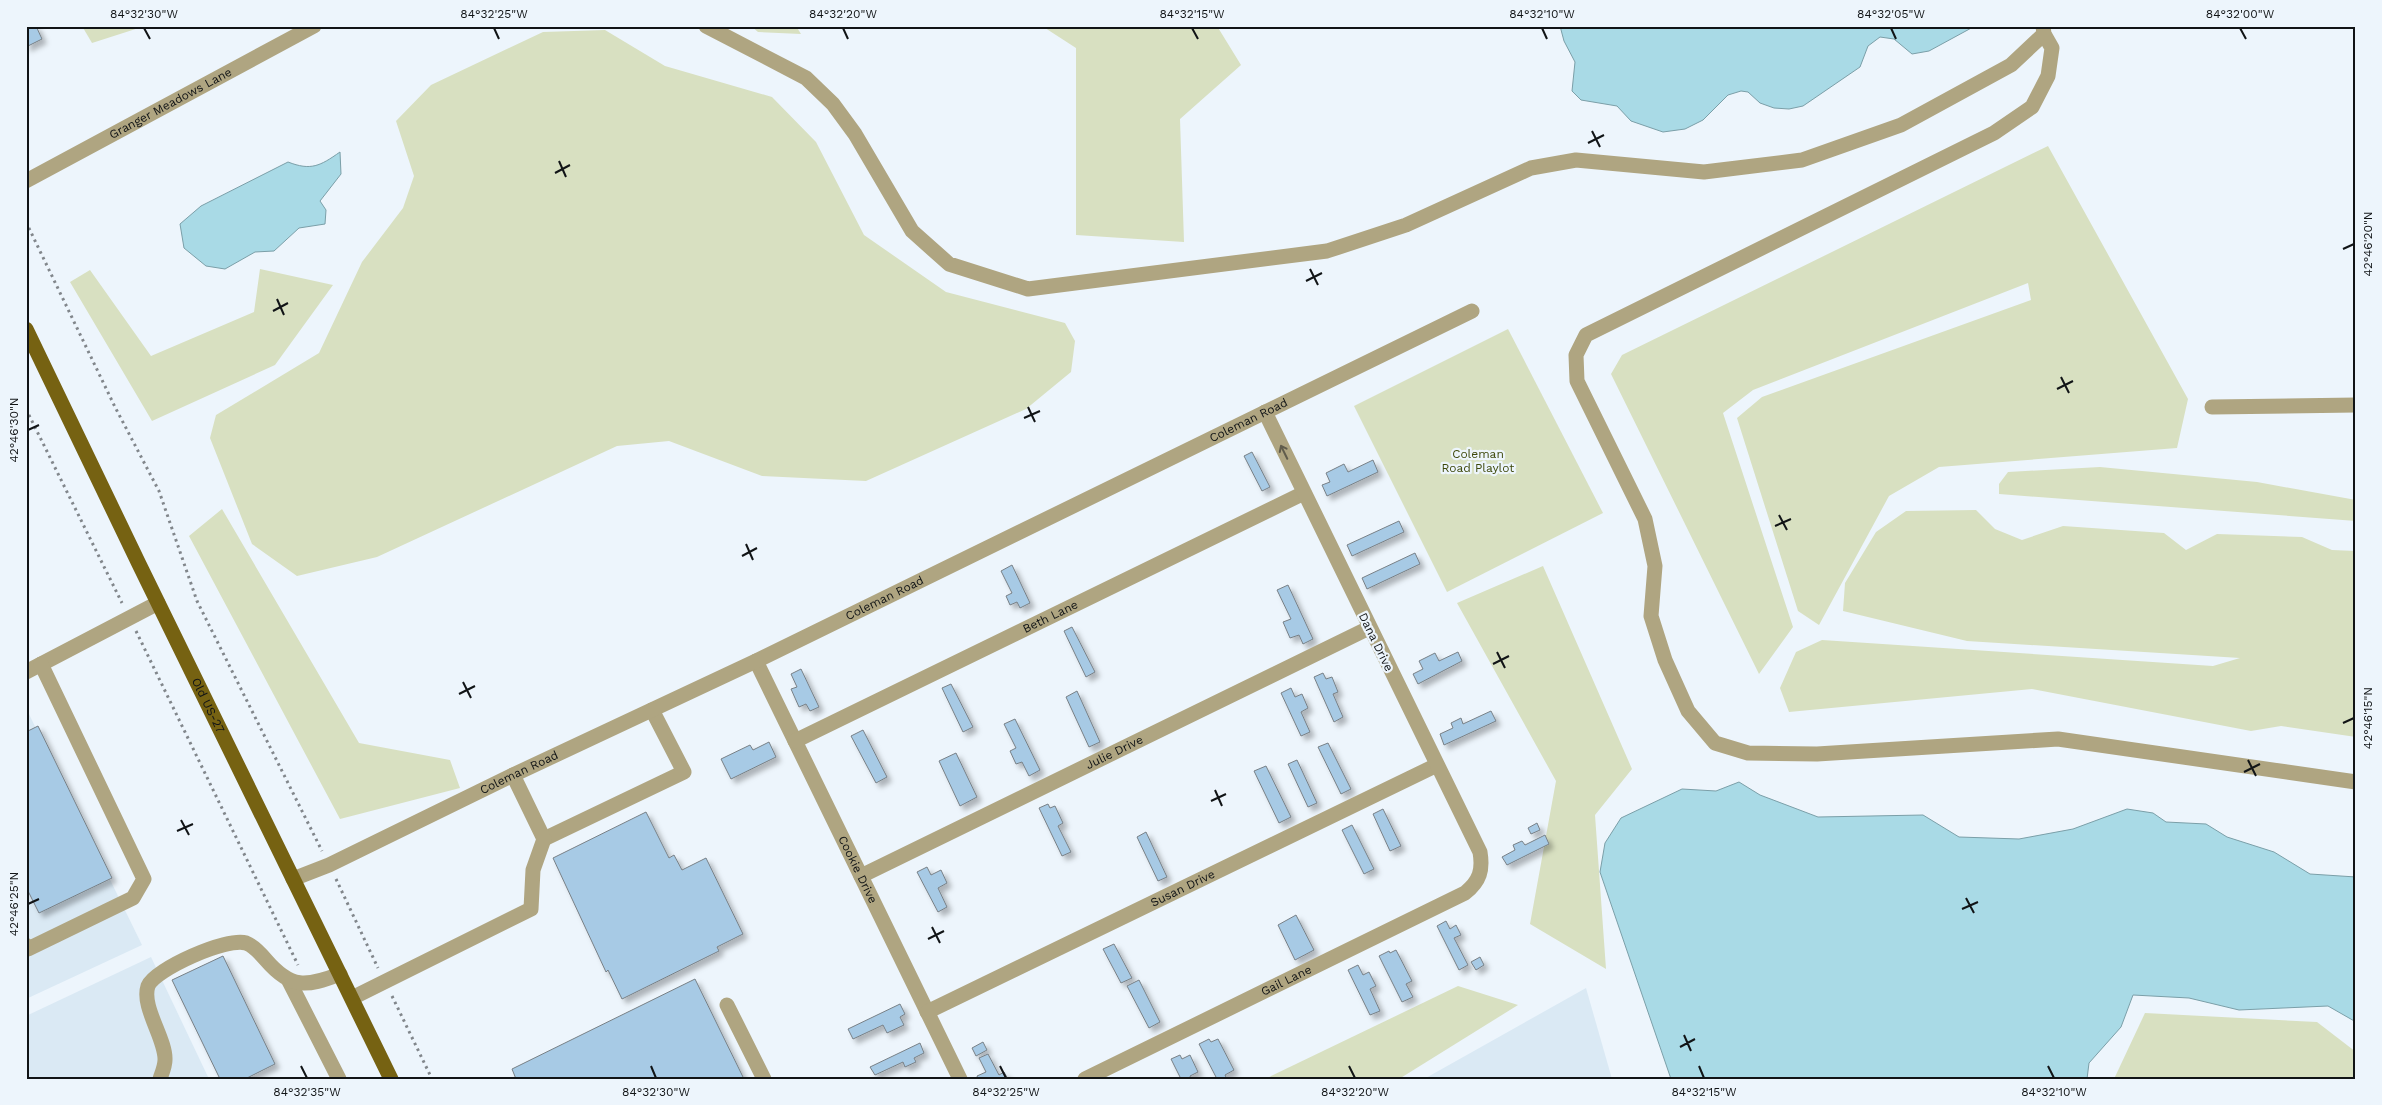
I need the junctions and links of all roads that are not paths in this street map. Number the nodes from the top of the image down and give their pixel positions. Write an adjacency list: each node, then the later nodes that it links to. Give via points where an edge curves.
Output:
1 (314, 26): 4 (street, Granger Meadows Lane)
2 (706, 26): 3 (street, via 806,78 833,104 855,134 912,231 949,264 1028,289 1327,251 1406,226 1531,168 1576,160 1704,172 1802,160 1901,125 2011,65)
3 (2044, 30): 20 (street, via 2052,48 2048,76 2032,107 1994,133 1586,335 1576,355 1577,381 1646,520 1655,566 1652,616 1665,660 1688,711 1715,743 1748,753 1817,754 2058,739)
4 (26, 181)
5 (1472, 311): 9 (street, Coleman Road)
6 (26, 329): 11 (main road, Old US-27)
7 (2356, 405): 8 (street)
8 (2212, 407)
9 (1265, 412): 10 (street, Dana Drive, one-way to 9); 13 (street, Coleman Road)
10 (1304, 493): 12 (street, Dana Drive); 17 (street, Beth Lane)
11 (158, 603): 14 (street); 24 (main road, Old US-27)
12 (1369, 628): 18 (street, Dana Drive); 23 (street, Julie Drive)
13 (756, 661): 16 (street, Coleman Road); 17 (street, Cookie Drive)
14 (41, 664): 15 (street); 25 (street, via 144,880 133,898)
15 (26, 672)
16 (652, 710): 19 (street, Coleman Road); 21 (street, via 684,772)
17 (795, 741): 23 (street, Cookie Drive)
18 (1436, 765): 22 (street, Dana Drive, via 1480,852); 30 (street, Susan Drive)
19 (513, 775): 21 (street); 24 (street, Coleman Road, via 329,866)
20 (2356, 782)
21 (544, 839): 28 (street, via 533,870 531,909)
22 (1479, 874): 36 (street, Gail Lane, via 1476,884 1465,893)
23 (861, 876): 30 (street, Cookie Drive)
24 (293, 879): 26 (main road, Old US-27)
25 (27, 948)
26 (340, 974): 27 (street, via 307,984); 28 (main road, Old US-27)
27 (289, 981): 31 (street, via 247,943 235,942 214,946 152,979 147,989 150,1008 165,1060); 32 (street)
28 (352, 998): 33 (main road, Old US-27)
29 (727, 1005): 34 (street)
30 (927, 1012): 35 (street, Cookie Drive)
31 (160, 1079)
32 (339, 1079)
33 (391, 1079)
34 (764, 1079)
35 (960, 1079)
36 (1085, 1079)

